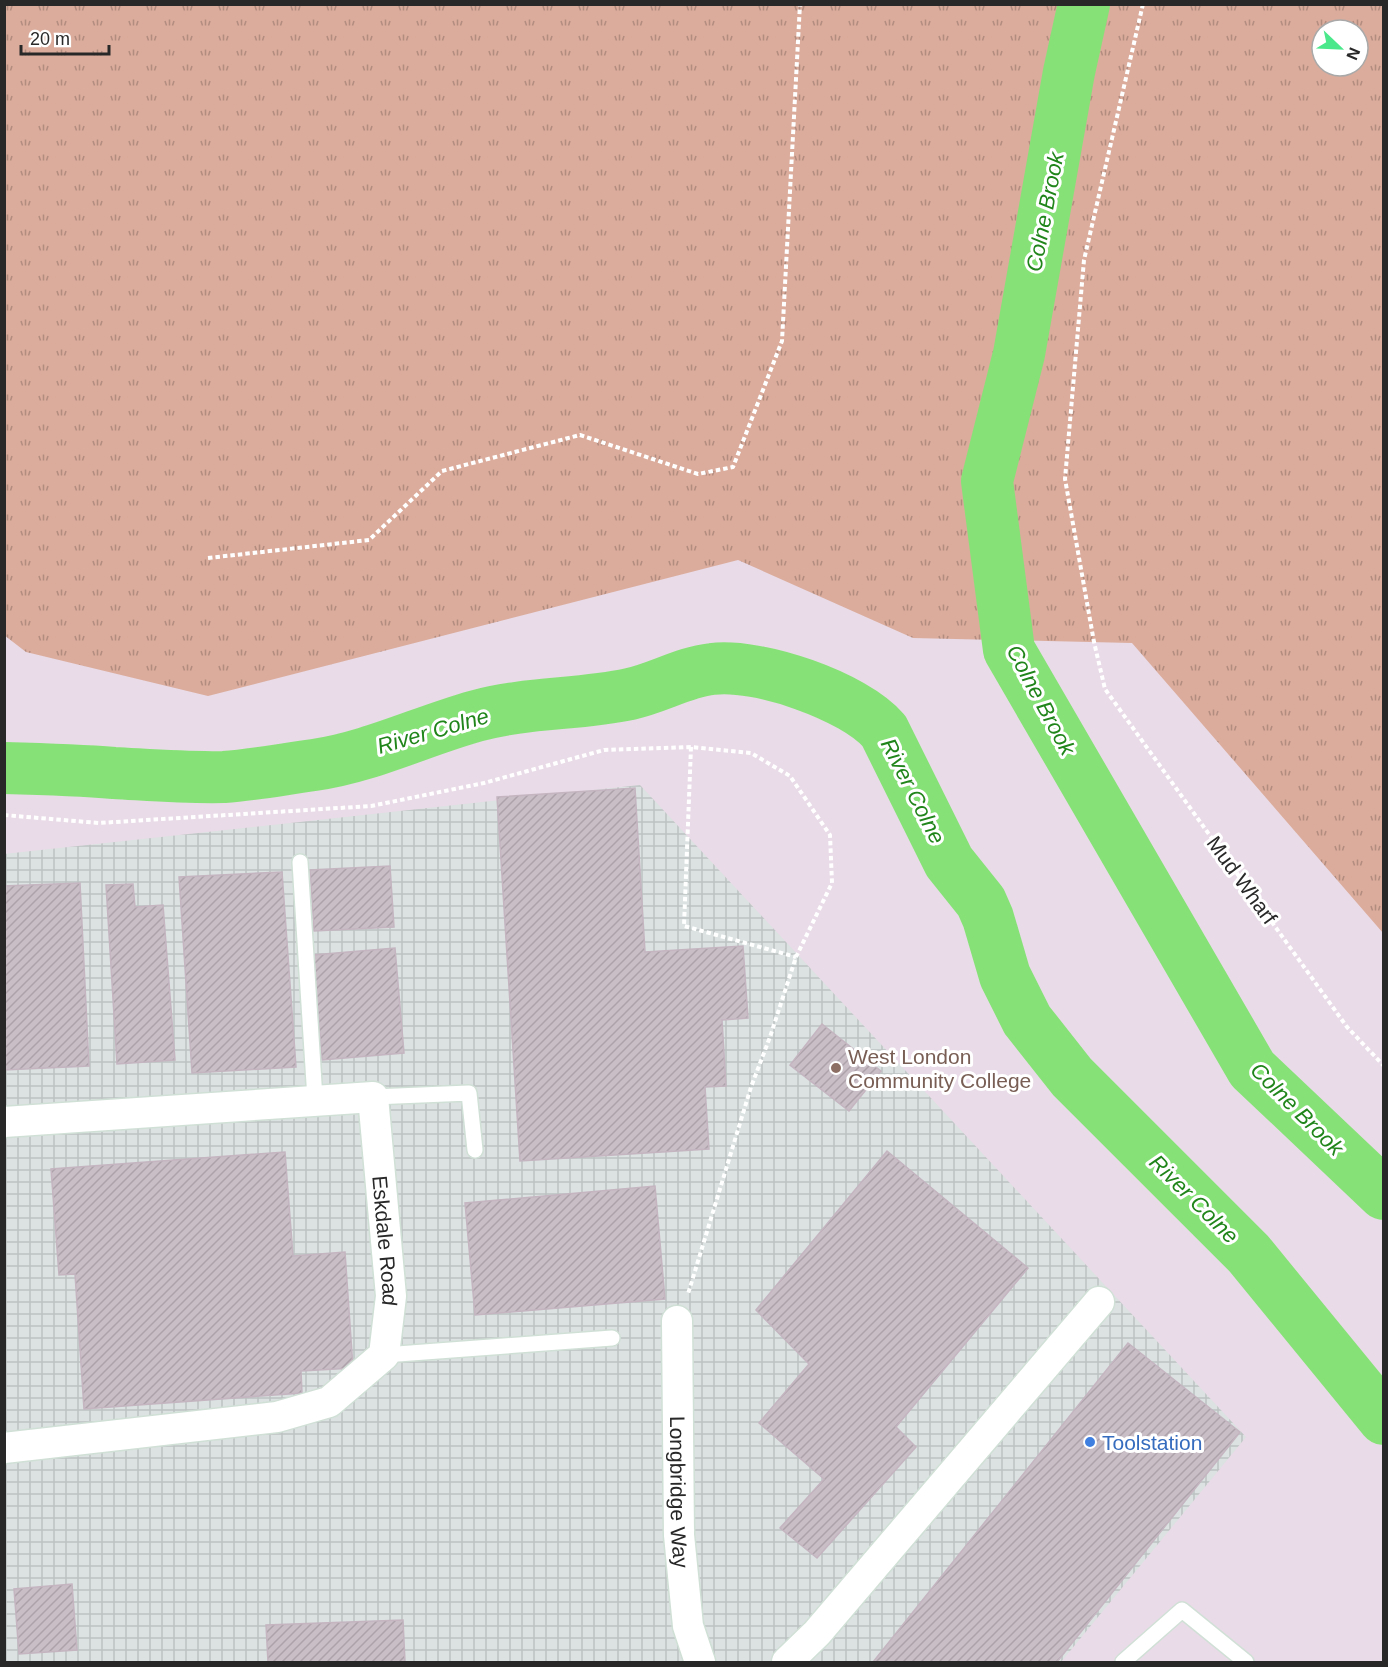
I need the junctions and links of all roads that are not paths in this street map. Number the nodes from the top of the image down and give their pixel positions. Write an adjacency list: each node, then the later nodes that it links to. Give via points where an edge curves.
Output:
1 (300, 861): 3 (lane)
2 (373, 1097): 3 (street); 5 (lane, via 469,1093); 9 (street, Eskdale Road, via 391,1296)
3 (315, 1099): 4 (street)
4 (4, 1122)
5 (475, 1150)
6 (1099, 1302): 12 (street, via 817,1633)
7 (677, 1321): 11 (street, Longbridge Way, via 680,1535 688,1626)
8 (612, 1338): 9 (lane)
9 (384, 1355): 10 (street, via 329,1402 277,1417)
10 (4, 1448)
11 (700, 1662)
12 (787, 1662)
13 (1122, 1662): 14 (lane, via 1182,1610)
14 (1246, 1662)

